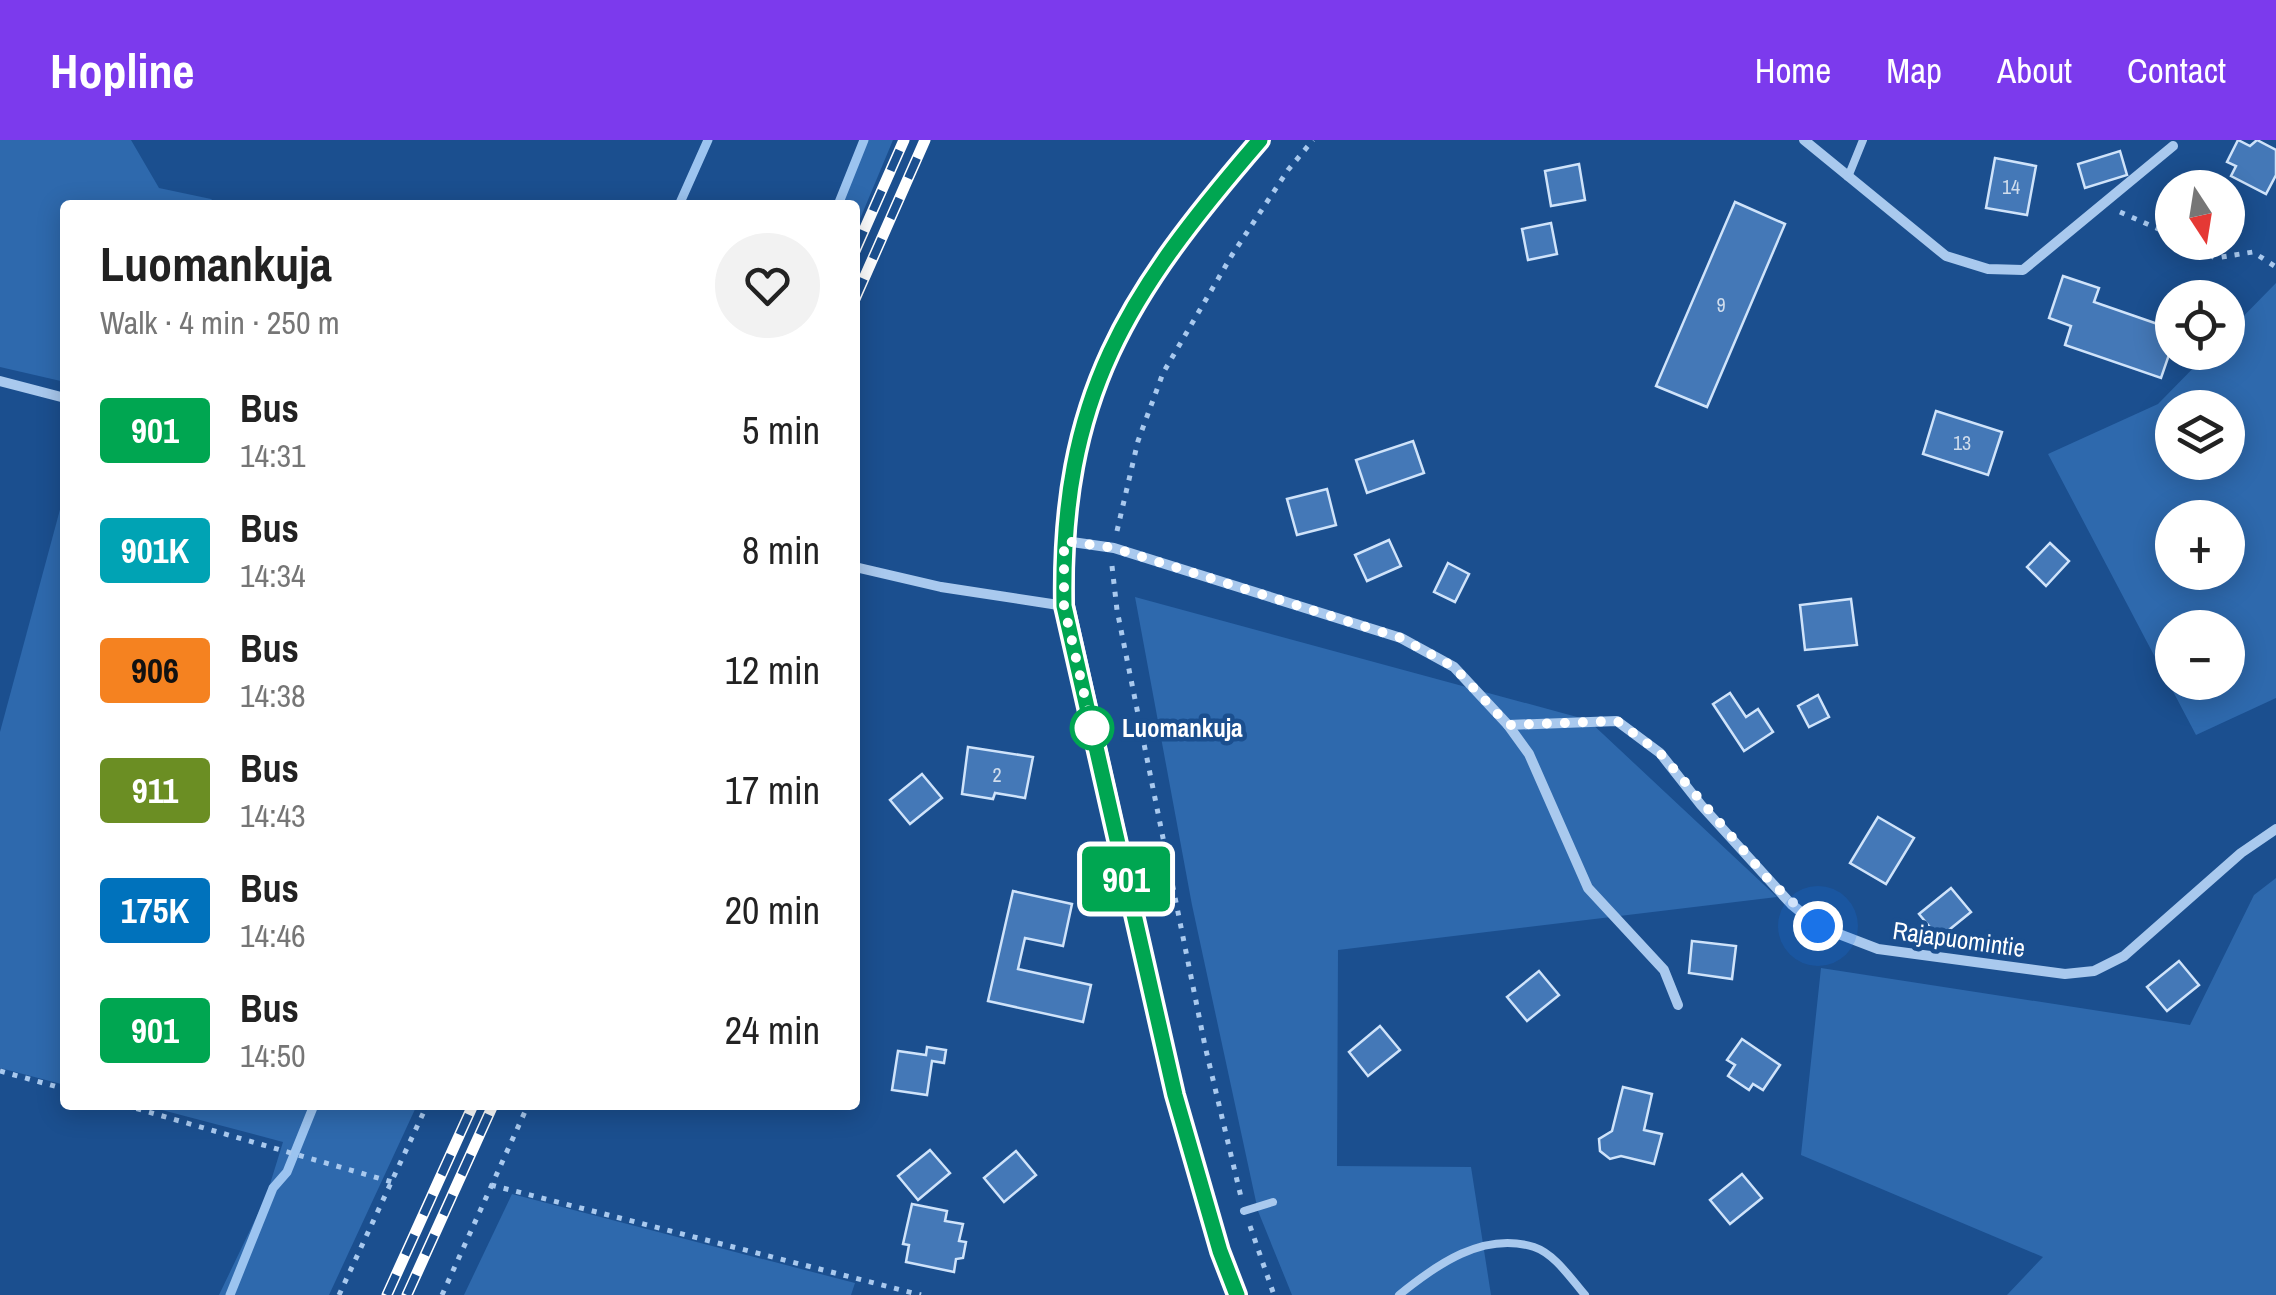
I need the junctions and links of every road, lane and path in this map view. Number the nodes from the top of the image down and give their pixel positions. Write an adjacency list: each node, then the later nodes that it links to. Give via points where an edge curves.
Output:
1 (1260, 140): 13 (street, via 1170,250 1108,352 1084,420)
2 (1313, 140): 14 (path, via 1232,255 1163,373 1138,441)
3 (1804, 140): 6 (street)
4 (1863, 140): 6 (lane)
5 (2174, 146): 7 (street)
6 (1848, 177): 7 (street, via 1946,256 1988,269 2023,270)
7 (2100, 204): 8 (path)
8 (2155, 228)
9 (2245, 253): 10 (path)
10 (2276, 267)
11 (0, 381): 12 (street)
12 (60, 397)
13 (1064, 541): 14 (street); 16 (street)
14 (1114, 548): 17 (street, via 1401,638 1454,667); 28 (path, via 1117,610)
15 (860, 568): 16 (street)
16 (1064, 606): 32 (street, via 1175,1095)
17 (1508, 725): 18 (street, Rajapuomintie, via 1617,721 1660,753 1778,890 1818,926 1878,949 2065,974 2094,971 2124,956); 19 (street, via 1528,754 1588,888 1664,970)
18 (2276, 829)
19 (1678, 1005)
20 (0, 1071): 21 (path)
21 (60, 1088)
22 (142, 1110): 25 (path)
23 (425, 1110): 25 (path)
24 (526, 1110): 26 (path)
25 (392, 1182): 29 (path)
26 (491, 1186): 30 (path); 31 (path)
27 (1274, 1202): 28 (lane)
28 (1244, 1211): 33 (path)
29 (339, 1295)
30 (442, 1295)
31 (921, 1295)
32 (1237, 1295)
33 (1274, 1295)
34 (1399, 1295): 35 (lane, via 1436,1264 1492,1242 1536,1247)
35 (1585, 1295)

